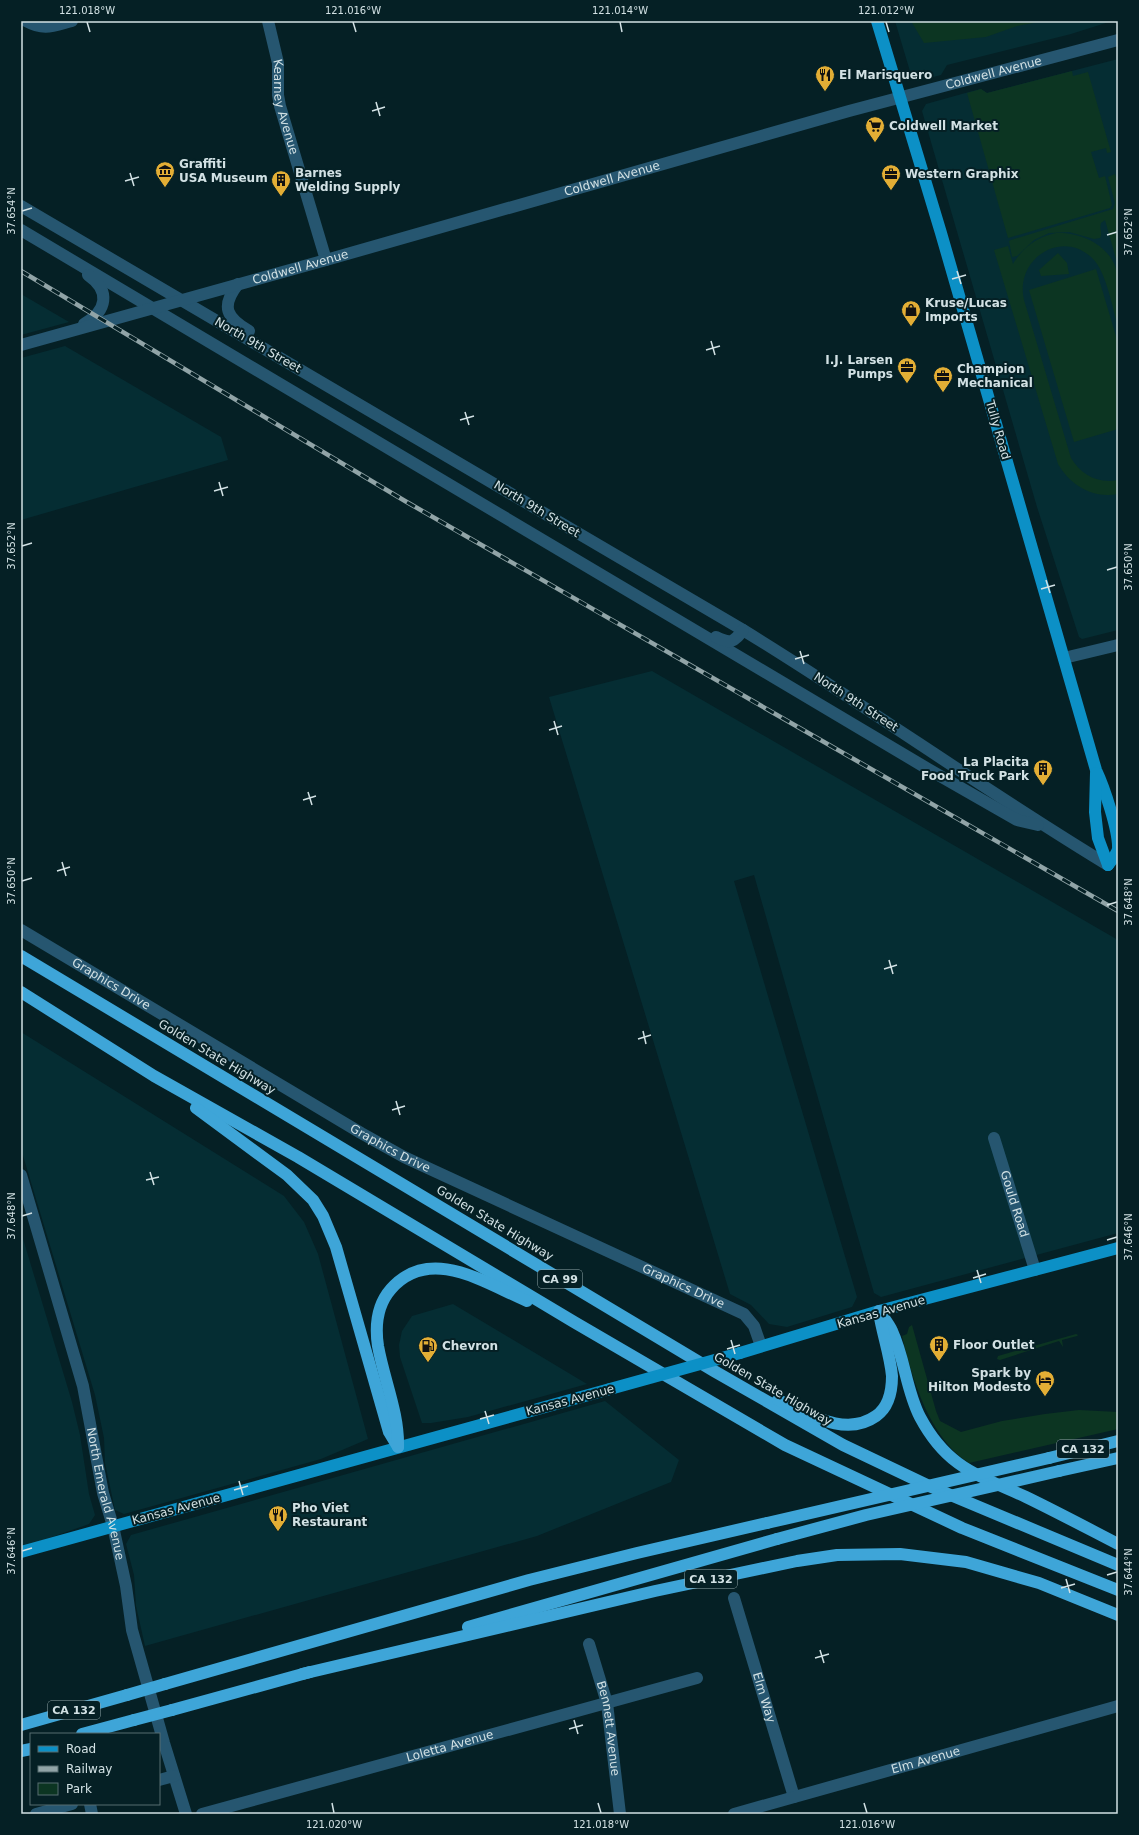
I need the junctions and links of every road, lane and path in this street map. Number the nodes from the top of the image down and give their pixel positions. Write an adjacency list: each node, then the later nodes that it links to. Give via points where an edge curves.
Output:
1 (26, 21): 2 (street, via 43,28)
2 (72, 21)
3 (877, 21): 6 (main road, Tully Road)
4 (271, 22): 10 (street, Kearney Avenue, via 278,63 280,106)
5 (1118, 40): 6 (street, Coldwell Avenue)
6 (900, 97): 10 (street, Coldwell Avenue); 20 (main road, Tully Road)
7 (21, 206): 12 (street, North 9th Street)
8 (21, 230): 9 (street, North 9th Street)
9 (49, 247): 13 (street, North 9th Street); 14 (street, via 51,252 90,276 103,293 103,303 96,316)
10 (326, 260): 11 (street, Coldwell Avenue)
11 (238, 284): 12 (street, Coldwell Avenue); 16 (street, via 228,300 231,318 279,349)
12 (181, 300): 13 (street, Coldwell Avenue); 16 (street, North 9th Street)
13 (151, 309): 14 (street, Coldwell Avenue); 17 (street, North 9th Street)
14 (74, 330): 15 (street)
15 (21, 345)
16 (286, 362): 18 (street, North 9th Street)
17 (629, 591): 18 (street, via 646,597 725,641 736,640); 22 (street, North 9th Street, via 1017,820)
18 (743, 630): 22 (street, North 9th Street)
19 (1118, 645): 20 (street)
20 (1064, 658): 21 (main road, Tully Road)
21 (1096, 770): 23 (main road, Tully Road, via 1095,812 1098,838); 23 (main road, Tully Road, via 1114,824 1118,850)
22 (1045, 827): 23 (street, North 9th Street)
23 (1113, 868)
24 (21, 930): 34 (street, Graphics Drive, via 404,1157 744,1314 754,1326)
25 (21, 956): 35 (highway, Golden State Highway / CA 99)
26 (21, 992): 27 (highway, CA 99)
27 (154, 1076): 33 (highway, CA 99, via 298,1158); 37 (highway, via 287,1175 313,1200 333,1237 389,1432)
28 (994, 1138): 31 (street, Gould Road)
29 (21, 1175): 39 (street, North Emerald Avenue, via 83,1386 103,1493)
30 (1118, 1248): 31 (main road, Kansas Avenue)
31 (1035, 1270): 32 (main road, Kansas Avenue)
32 (879, 1311): 34 (main road, Kansas Avenue); 35 (highway, via 891,1369 892,1389 884,1409 871,1420 860,1424 841,1425 818,1418); 40 (highway, via 894,1334 917,1412 945,1453 964,1469)
33 (574, 1322): 37 (highway, via 450,1269 419,1270 405,1276 387,1294 379,1310 377,1325 378,1346 399,1430); 43 (highway, CA 99, via 785,1445 962,1528)
34 (761, 1346): 37 (main road, Kansas Avenue, bridge)
35 (714, 1371): 42 (highway, Golden State Highway / CA 99, via 843,1445 929,1486)
36 (1118, 1441): 51 (highway, CA 132, bridge, via 529,1580)
37 (398, 1447): 39 (main road, Kansas Avenue)
38 (1118, 1458): 47 (highway, bridge, via 872,1513)
39 (113, 1526): 41 (main road, Kansas Avenue); 53 (street, North Emerald Avenue, via 126,1586 132,1630)
40 (1118, 1544)
41 (21, 1552)
42 (1118, 1565)
43 (1118, 1590)
44 (734, 1598): 55 (street, Elm Way)
45 (1118, 1615): 47 (highway, CA 132, via 1039,1583 966,1562 900,1554 837,1555 797,1560 655,1591)
46 (590, 1644): 49 (street, Bennett Avenue)
47 (302, 1674): 52 (highway, CA 132, bridge)
48 (697, 1678): 49 (street, Loletta Avenue)
49 (607, 1704): 59 (street, Loletta Avenue); 60 (street, Bennett Avenue)
50 (1118, 1706): 55 (street, Elm Avenue)
51 (21, 1725)
52 (86, 1733)
53 (174, 1776): 54 (street); 58 (street, North Emerald Avenue)
54 (160, 1780)
55 (794, 1797): 61 (street, Elm Avenue)
56 (68, 1805): 57 (street)
57 (36, 1814)
58 (186, 1814)
59 (202, 1814)
60 (620, 1814)
61 (734, 1814)

